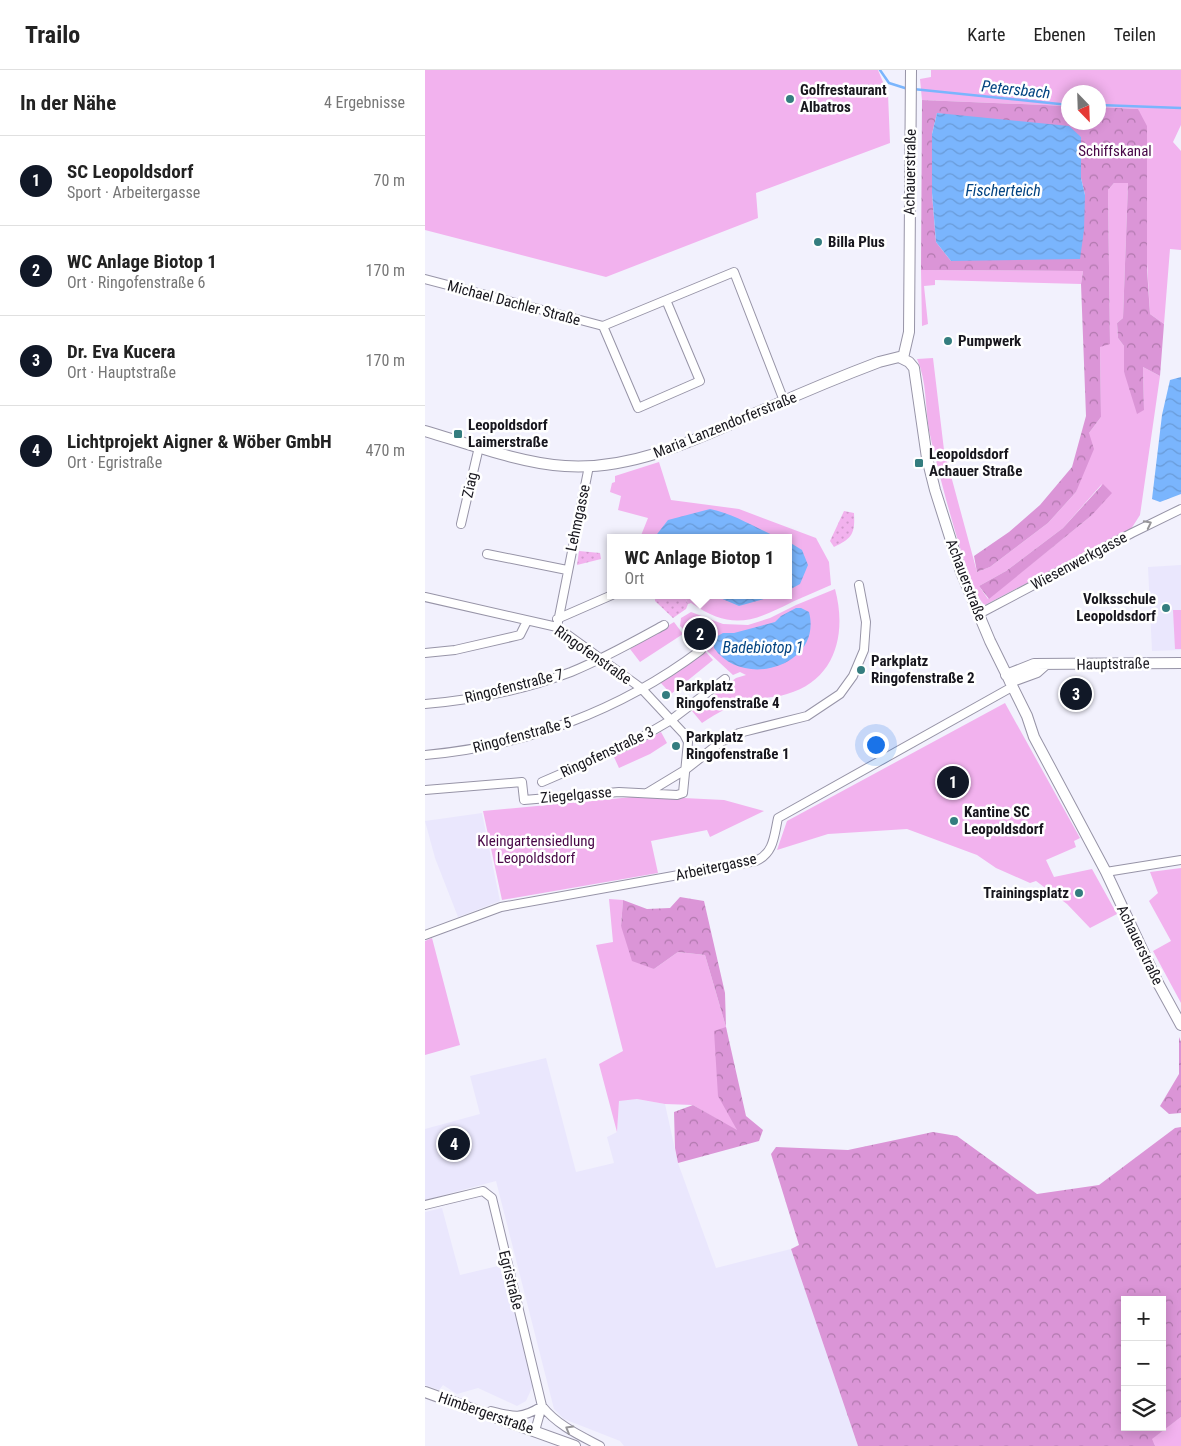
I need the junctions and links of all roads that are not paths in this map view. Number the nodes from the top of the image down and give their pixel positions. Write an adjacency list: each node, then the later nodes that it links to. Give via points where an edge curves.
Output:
1 (911, 75): 5 (street, Achauerstraße, via 909,332)
2 (425, 279): 4 (street, Michael Dachler Straße)
3 (666, 300): 4 (street); 4 (street, via 701,381 638,408); 6 (street, via 734,272)
4 (603, 326)
5 (903, 358): 6 (street, Maria Lanzendorferstraße, via 879,362); 17 (street, Achauerstraße, via 914,368 923,436 935,490 961,572)
6 (784, 401): 9 (street, Maria Lanzendorferstraße, via 649,456 617,464)
7 (425, 431): 8 (street, Maria Lanzendorferstraße)
8 (479, 447): 9 (street, Maria Lanzendorferstraße, via 545,463); 11 (street, Ziag)
9 (589, 466): 13 (street, Lehmgasse)
10 (1181, 510): 17 (street, Wiesenwerkgasse, one-way to 10, via 1132,532)
11 (461, 524)
12 (487, 554): 13 (street, Lehmgasse)
13 (567, 570): 19 (street, Lehmgasse)
14 (859, 585): 31 (street, via 865,615 864,650 853,676 840,694 796,720 739,732)
15 (425, 598): 18 (street, Ringofenstraße)
16 (607, 598): 19 (street)
17 (979, 614): 26 (street, Achauerstraße)
18 (527, 621): 19 (street, Ringofenstraße); 22 (street, via 520,636)
19 (557, 623): 23 (street, Ringofenstraße)
20 (664, 625): 23 (street, Ringofenstraße 7)
21 (701, 650): 27 (street, Ringofenstraße 5)
22 (425, 653)
23 (601, 659): 27 (street, Ringofenstraße); 28 (street, Ringofenstraße 7, via 520,687)
24 (1181, 663): 26 (street, Hauptstraße, via 1046,664 1037,672)
25 (725, 679): 29 (street, Ringofenstraße 3)
26 (1009, 681): 37 (street, Achauerstraße, via 1034,738); 38 (street, Arbeitergasse, via 778,818 770,850 756,861 501,907)
27 (641, 688): 29 (street, Ringofenstraße); 30 (street, Ringofenstraße 5, via 579,720 541,733 474,749)
28 (425, 704)
29 (671, 720): 31 (street, Ringofenstraße, via 687,742); 32 (street, Ringofenstraße 3, via 610,753)
30 (425, 755)
31 (685, 770): 34 (street); 35 (street, Ringofenstraße)
32 (542, 782)
33 (425, 790): 34 (street, Ziegelgasse, via 522,782 524,800 619,792)
34 (647, 793): 35 (street, Ziegelgasse)
35 (683, 793)
36 (1181, 860): 37 (street)
37 (1106, 872): 39 (street, Achauerstraße)
38 (425, 935)
39 (1181, 1025)
40 (425, 1205): 43 (street, Egristraße, via 483,1190 492,1198)
41 (425, 1392): 42 (street, Himbergerstraße)
42 (450, 1401): 43 (street, via 516,1417 530,1414); 44 (street, Himbergerstraße)
43 (542, 1406): 44 (street, Egristraße); 46 (street, one-way to 43, via 563,1426)
44 (535, 1431): 45 (street, Himbergerstraße)
45 (575, 1446)
46 (600, 1446)

